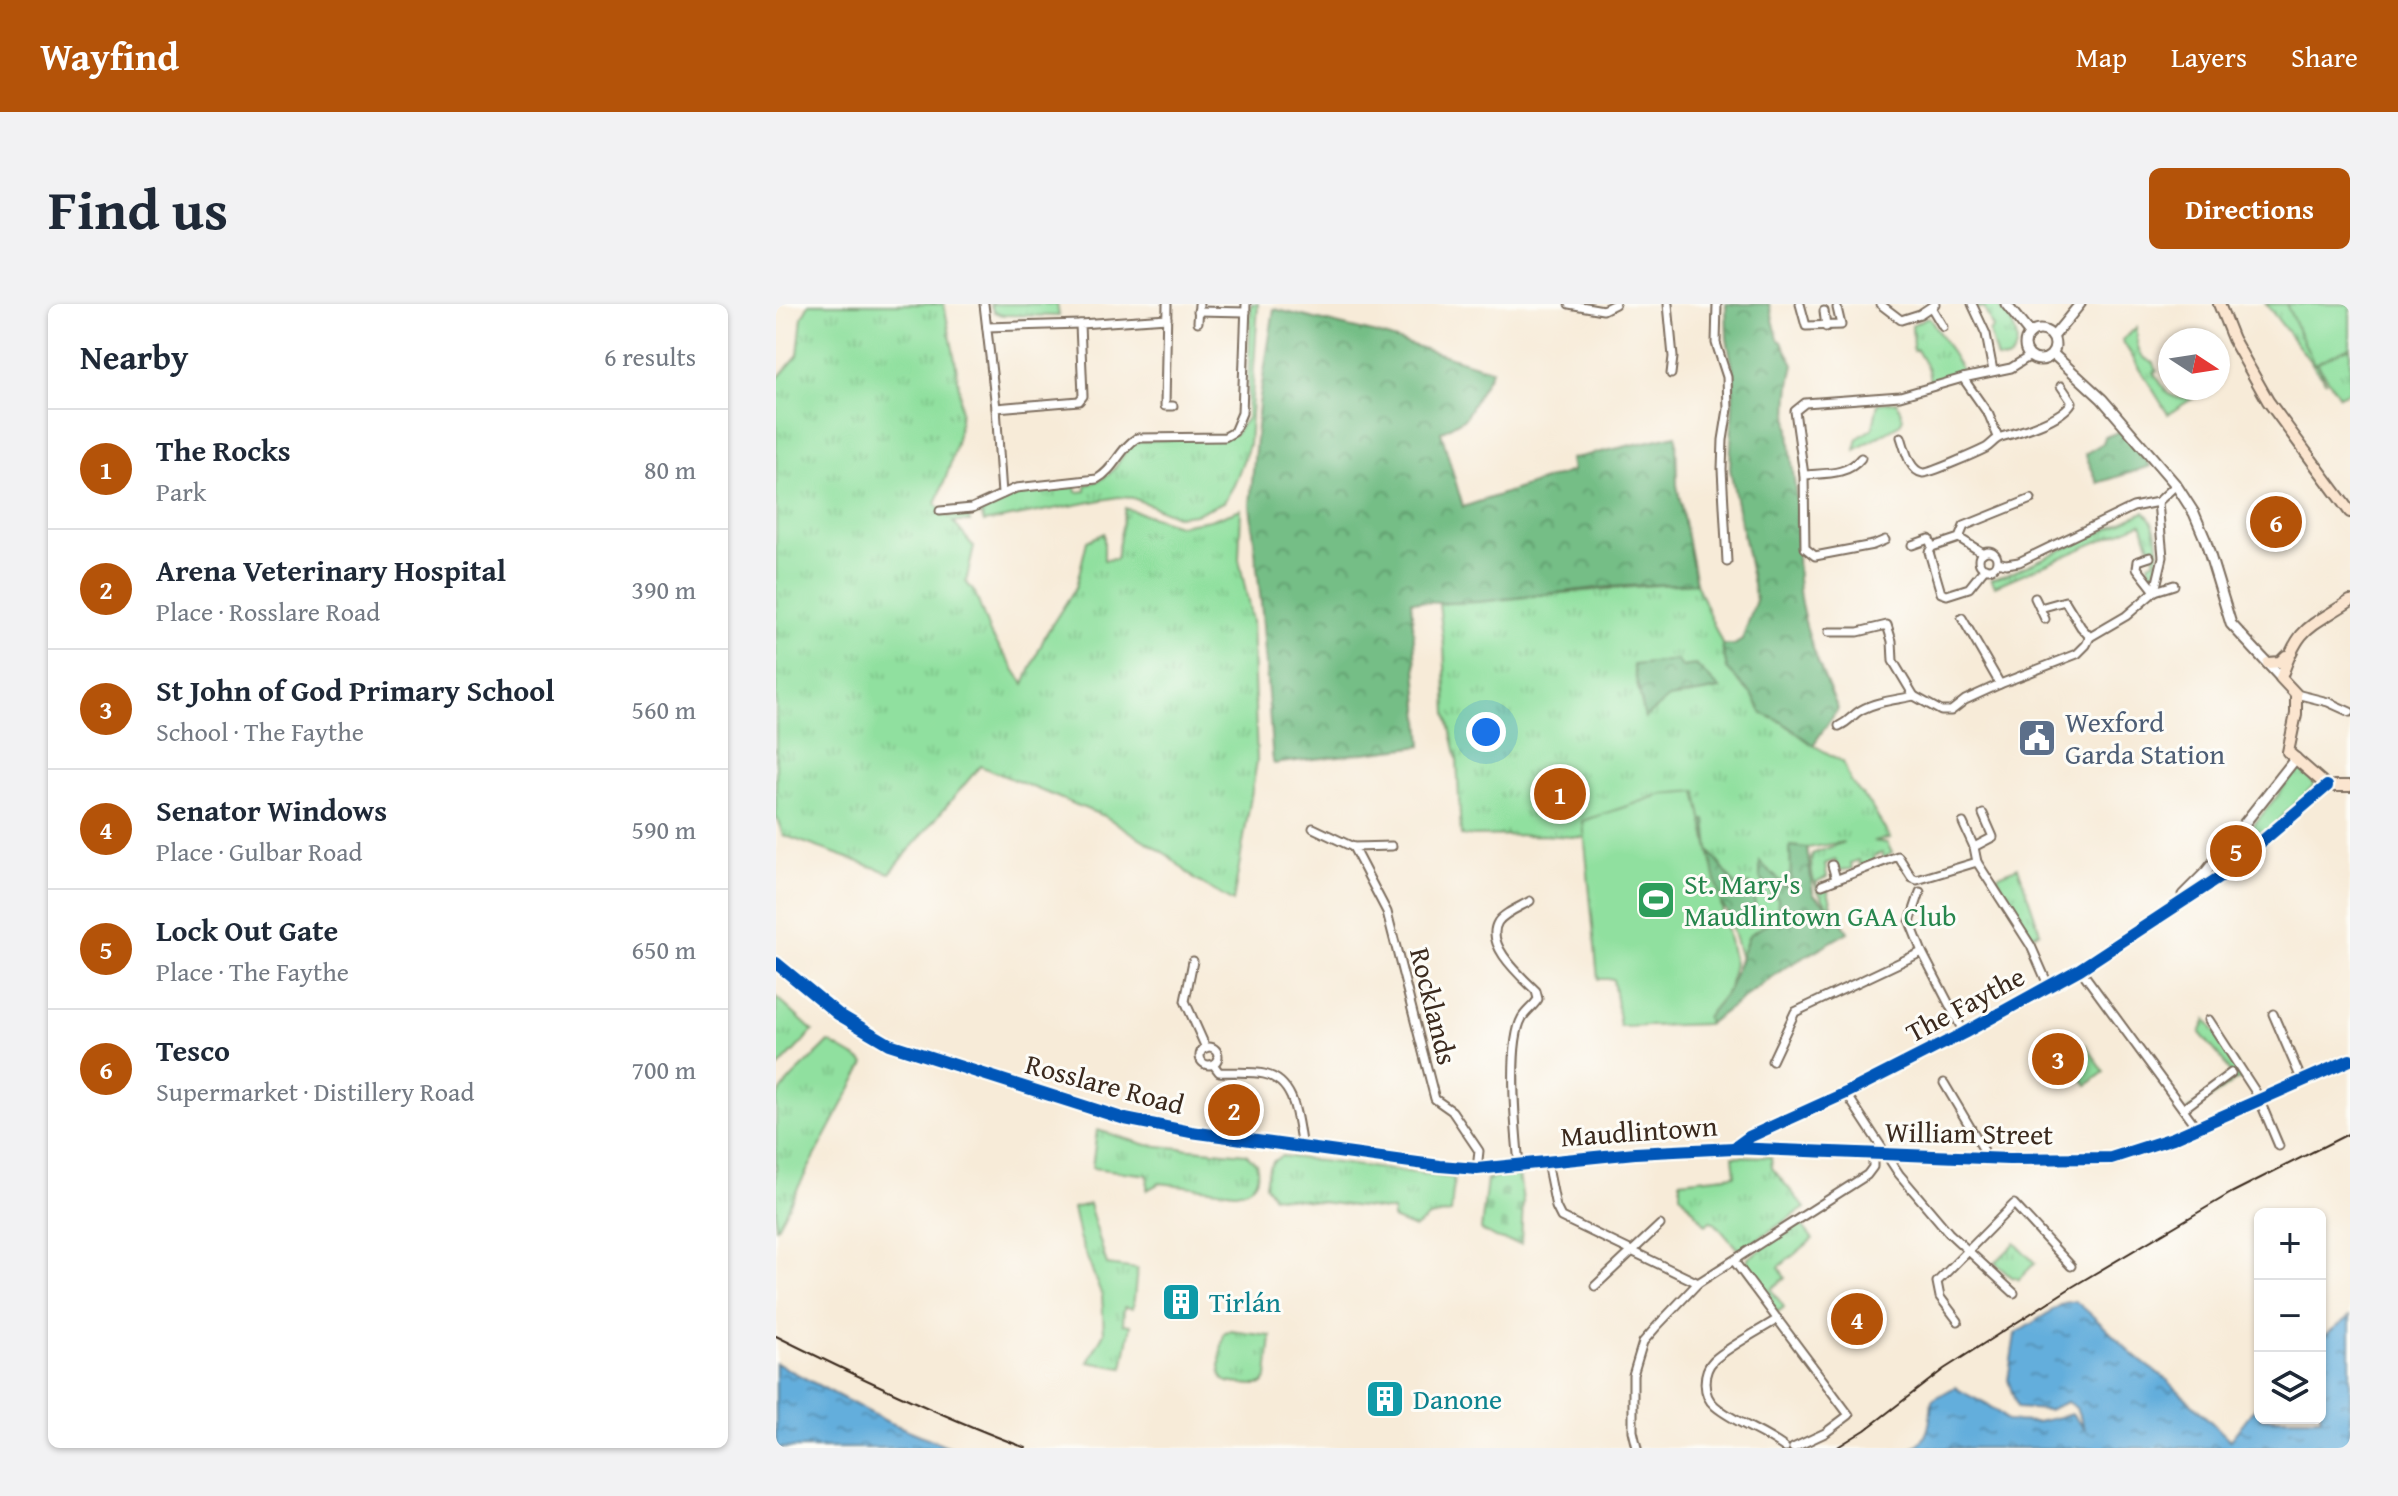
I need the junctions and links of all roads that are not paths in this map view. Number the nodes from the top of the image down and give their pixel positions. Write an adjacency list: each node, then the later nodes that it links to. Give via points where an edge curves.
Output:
1 (984, 304): 21 (street)
2 (1167, 304): 18 (street)
3 (1569, 304): 4 (street, via 1603,310)
4 (1615, 304)
5 (1668, 304): 29 (street)
6 (1717, 304): 50 (street, via 1716,343 1727,377 1722,469)
7 (1800, 304): 22 (street, via 1806,326)
8 (1880, 304): 13 (street, via 1901,320)
9 (1972, 304): 28 (street, via 1986,334)
10 (2006, 304): 24 (street)
11 (2080, 304): 25 (street)
12 (2219, 304): 42 (main road, via 2268,401)
13 (1933, 305): 23 (street)
14 (1198, 308): 15 (street); 19 (street)
15 (1246, 308): 39 (street, via 1242,413 1234,432 1225,437 1137,438 1097,479)
16 (1837, 308): 22 (street, via 1841,325)
17 (1824, 311): 22 (street)
18 (1167, 318): 20 (street); 32 (street, via 1165,406)
19 (1198, 322)
20 (1080, 324): 21 (street); 33 (street, via 1079,401)
21 (987, 327): 33 (street)
22 (1826, 327)
23 (1943, 327)
24 (2030, 334): 25 (street, via 2043,330); 27 (street, via 2025,343)
25 (2053, 337): 26 (street)
26 (2053, 354): 27 (street, via 2042,360); 38 (street, via 2102,399)
27 (2030, 356): 28 (street)
28 (1993, 371): 30 (street)
29 (1671, 374)
30 (1963, 378): 35 (street); 37 (street, via 1900,396 1798,406)
31 (2061, 386): 35 (street, via 2072,402 2062,414 2018,435)
32 (1173, 406)
33 (996, 408): 39 (street)
34 (1901, 437): 35 (street, via 1912,465 1924,473 1983,449)
35 (1998, 437)
36 (1861, 458): 37 (street, via 1846,471)
37 (1804, 475): 45 (street, via 1808,553 1815,556)
38 (2176, 485): 41 (street); 63 (street, via 2205,539 2231,624)
39 (1002, 494): 43 (street, via 972,508 943,511)
40 (2031, 499): 44 (street, via 1964,526)
41 (2158, 502): 51 (street, via 2133,507 2019,562); 54 (street, via 2163,557)
42 (2350, 512)
43 (945, 521)
44 (1959, 538): 47 (street); 48 (street)
45 (1885, 540)
46 (1912, 545): 47 (street, via 1929,539)
47 (1932, 547): 52 (street, via 1941,593 1969,588)
48 (1983, 553): 51 (street, via 1994,554); 52 (street, via 1980,562)
49 (2150, 557): 54 (street, via 2138,561 2137,568)
50 (1727, 562)
51 (1997, 562): 52 (street)
52 (1985, 568)
53 (2174, 585): 54 (street)
54 (2155, 591): 61 (street)
55 (2035, 598): 57 (street)
56 (2350, 601): 62 (main road, via 2309,626)
57 (2040, 608): 59 (street); 61 (street, via 2065,601)
58 (1962, 618): 65 (street)
59 (2045, 619)
60 (1829, 632): 67 (street, via 1887,625 1893,661)
61 (2090, 637): 65 (street, via 2077,654)
62 (2294, 644): 63 (main road, via 2280,662); 64 (main road)
63 (2268, 663): 64 (street)
64 (2281, 678): 66 (main road)
65 (2000, 684): 67 (street, via 1951,711)
66 (2296, 694): 68 (street); 70 (main road, via 2288,752)
67 (1914, 696): 69 (street, via 1875,704)
68 (2350, 712)
69 (1839, 726)
70 (2296, 758): 71 (main road); 80 (street, The Faythe)
71 (2327, 786): 72 (main road); 82 (street, The Faythe)
72 (2350, 786)
73 (1983, 814): 79 (street, via 1998,836)
74 (1963, 823): 79 (street)
75 (1313, 828): 78 (street)
76 (1894, 844): 81 (street)
77 (1392, 846): 78 (street)
78 (1353, 847): 119 (street, Rocklands, via 1387,912 1435,1099 1452,1111 1479,1151)
79 (1974, 847): 83 (street)
80 (2227, 847): 82 (street); 86 (street, The Faythe)
81 (1898, 856): 83 (street, via 1917,880); 85 (street)
82 (2242, 859): 86 (street, The Faythe)
83 (1977, 862): 94 (street, via 2031,946)
84 (1832, 865): 85 (street)
85 (1836, 879): 87 (street)
86 (2205, 881): 93 (street, The Faythe)
87 (1822, 885)
88 (1920, 892): 90 (street, via 1910,922)
89 (1530, 901): 118 (street, via 1499,920 1496,928 1501,953 1538,999 1523,1016 1515,1052)
90 (1922, 952): 97 (street); 100 (street, via 1795,1012)
91 (1193, 961): 98 (street, via 1185,1001)
92 (776, 963): 111 (main road, Rosslare Road, via 838,1014 889,1044 1125,1119)
93 (2080, 969): 94 (street, The Faythe); 107 (street)
94 (2049, 987): 97 (street, The Faythe)
95 (2273, 1014): 103 (street)
96 (2209, 1020): 106 (street)
97 (1964, 1033): 105 (street, The Faythe)
98 (1206, 1048): 101 (street, via 1217,1054); 101 (street, via 1201,1059)
99 (2350, 1060): 103 (main road, William Street)
100 (1772, 1061)
101 (1213, 1064): 111 (street, via 1219,1072 1265,1074 1281,1081 1291,1093)
102 (2231, 1073): 107 (street)
103 (2302, 1081): 106 (main road, William Street)
104 (1944, 1083): 116 (street)
105 (1846, 1093): 108 (street, The Faythe); 115 (street)
106 (2260, 1100): 109 (main road, William Street); 110 (street)
107 (2183, 1109): 109 (street)
108 (1769, 1128): 112 (street, The Faythe); 113 (street)
109 (2197, 1128): 116 (main road, William Street, via 2111,1158)
110 (2279, 1146)
111 (1302, 1148): 119 (main road, Rosslare Road)
112 (1734, 1148): 113 (main road, William Street); 117 (main road, Maudlintown)
113 (1765, 1150): 114 (main road, William Street)
114 (1873, 1155): 115 (main road, William Street); 123 (street, via 1867,1175)
115 (1886, 1155): 116 (main road, William Street); 121 (street)
116 (1989, 1159)
117 (1547, 1162): 118 (main road, Rosslare Road); 122 (street, via 1561,1217)
118 (1519, 1165): 119 (main road, Rosslare Road)
119 (1477, 1169)
120 (1660, 1225): 122 (street)
121 (1968, 1250): 124 (street, via 2014,1204); 127 (street); 129 (street, via 1937,1282 1940,1297)
122 (1632, 1252): 125 (street); 126 (street)
123 (1734, 1261): 125 (street); 128 (street)
124 (2071, 1266)
125 (1698, 1283): 130 (street, via 1643,1342 1633,1375)
126 (1595, 1286)
127 (2014, 1293)
128 (1778, 1319): 131 (street, via 1714,1360 1705,1381 1712,1404); 132 (street, via 1849,1415)
129 (1958, 1321)
130 (1637, 1448)
131 (1785, 1448)
132 (1793, 1448)

